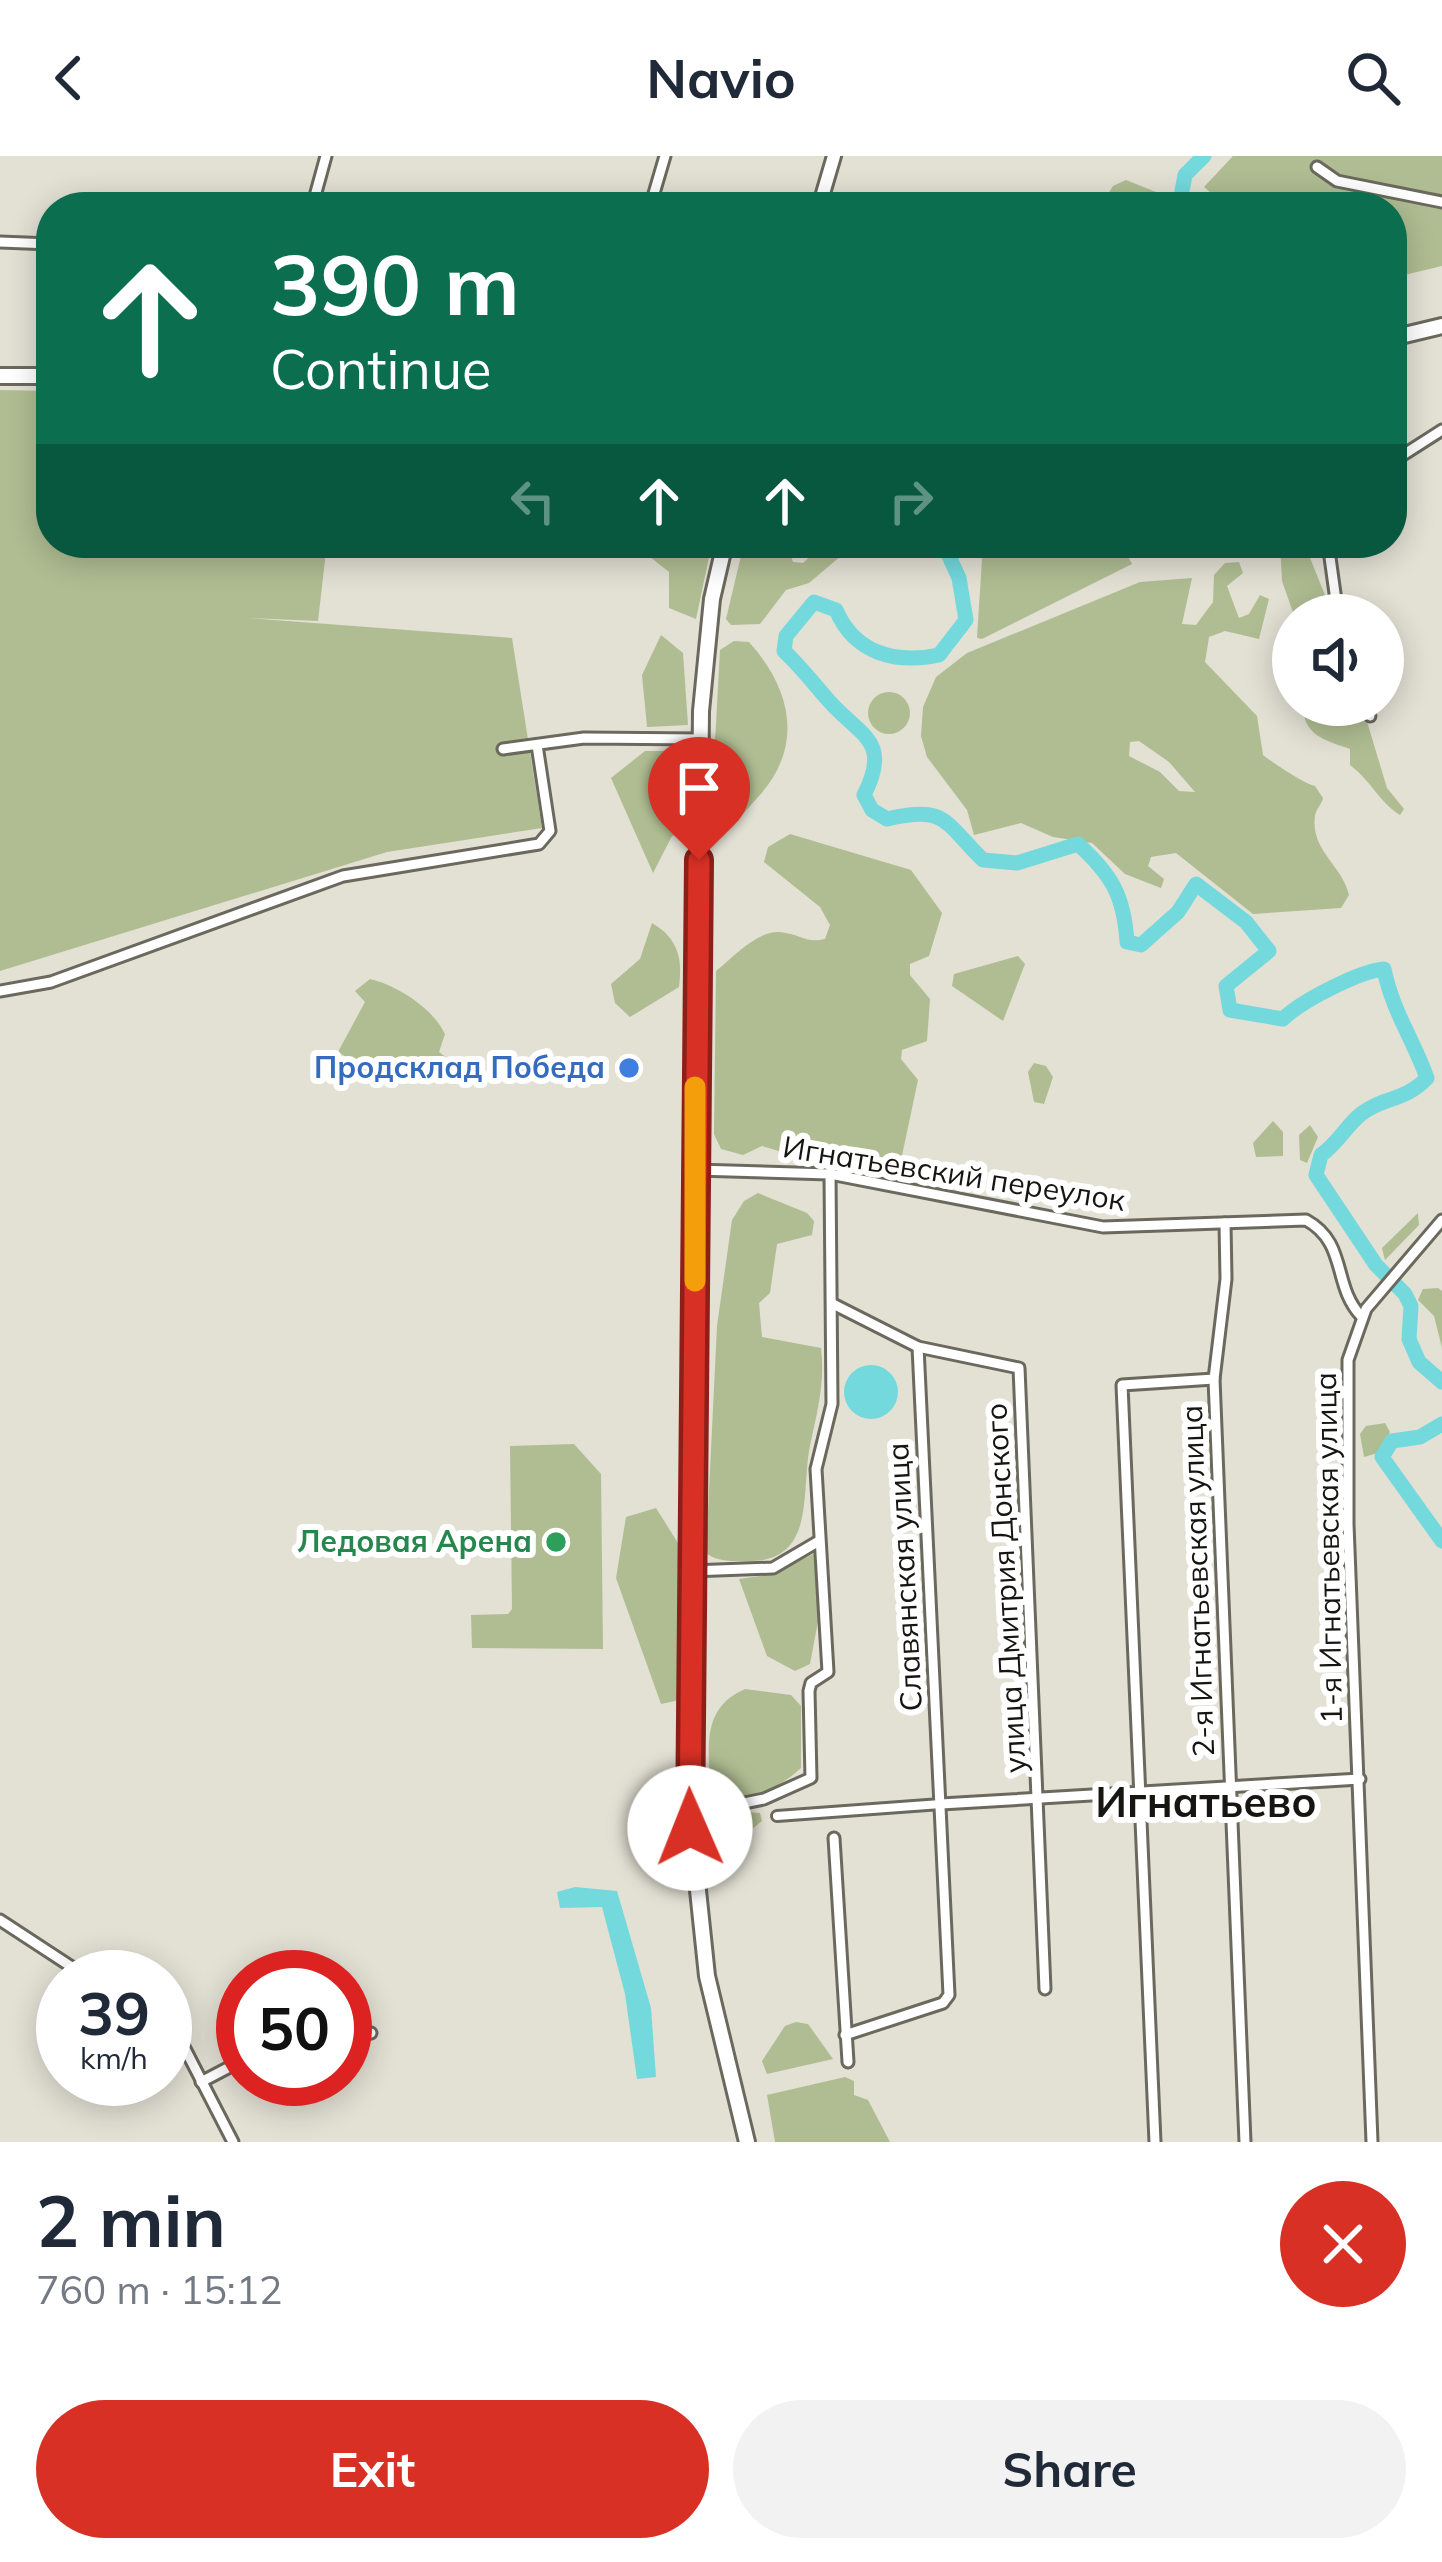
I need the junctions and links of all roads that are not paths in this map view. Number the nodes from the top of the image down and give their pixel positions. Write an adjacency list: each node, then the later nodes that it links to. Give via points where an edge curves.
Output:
1 (326, 156): 5 (street)
2 (665, 156): 6 (street)
3 (834, 156): 7 (street)
4 (1318, 167): 8 (street, via 1337,181)
5 (316, 192)
6 (654, 192)
7 (823, 192)
8 (1392, 192)
9 (1407, 195): 10 (street)
10 (1442, 202)
11 (0, 242): 12 (street)
12 (36, 243)
13 (1442, 326): 14 (main road)
14 (1407, 334)
15 (0, 376): 16 (main road)
16 (36, 376)
17 (1442, 430): 18 (street)
18 (1407, 452)
19 (722, 558): 22 (main road)
20 (1330, 558): 21 (street)
21 (1335, 594)
22 (700, 739): 23 (street); 26 (main road)
23 (536, 745): 24 (street); 25 (street, via 550,831 539,844 343,875 51,982)
24 (503, 749)
25 (0, 991)
26 (694, 1171): 27 (street, Игнатьевский переулок); 35 (main road)
27 (830, 1174): 29 (street, Игнатьевский переулок, via 1103,1227); 30 (street)
28 (1442, 1220): 31 (street)
29 (1225, 1222): 31 (street, Игнатьевский переулок, via 1306,1220 1320,1228 1343,1265 1345,1294); 33 (street, 2-я Игнатьевская улица)
30 (833, 1304): 32 (street, улица Дмитрия Донского); 34 (street, via 832,1404 816,1469)
31 (1364, 1313): 36 (street, 1-я Игнатьевская улица, via 1348,1360)
32 (918, 1347): 39 (street, улица Дмитрия Донского, via 1019,1368); 40 (street, Славянская улица)
33 (1214, 1379): 37 (street, 2-я Игнатьевская улица); 38 (street, via 1122,1384)
34 (819, 1541): 35 (street, via 772,1568); 41 (street, via 828,1672 809,1691 811,1778 764,1799)
35 (691, 1571): 41 (main road)
36 (1360, 1779): 37 (street); 56 (street, 1-я Игнатьевская улица)
37 (1230, 1788): 38 (street); 55 (street, 2-я Игнатьевская улица)
38 (1139, 1792): 39 (street); 54 (street)
39 (1040, 1798): 40 (street); 46 (street, улица Дмитрия Донского)
40 (941, 1804): 42 (street); 47 (street, Славянская улица, via 948,1999)
41 (690, 1814): 53 (main road, via 707,1976)
42 (777, 1816)
43 (834, 1838): 47 (street)
44 (1, 1922): 45 (street)
45 (44, 1950)
46 (1045, 1989)
47 (845, 2035): 48 (street)
48 (848, 2062)
49 (192, 2064): 51 (street)
50 (216, 2074): 51 (street)
51 (201, 2082): 52 (street)
52 (233, 2142)
53 (747, 2142)
54 (1155, 2142)
55 (1245, 2142)
56 (1372, 2142)

